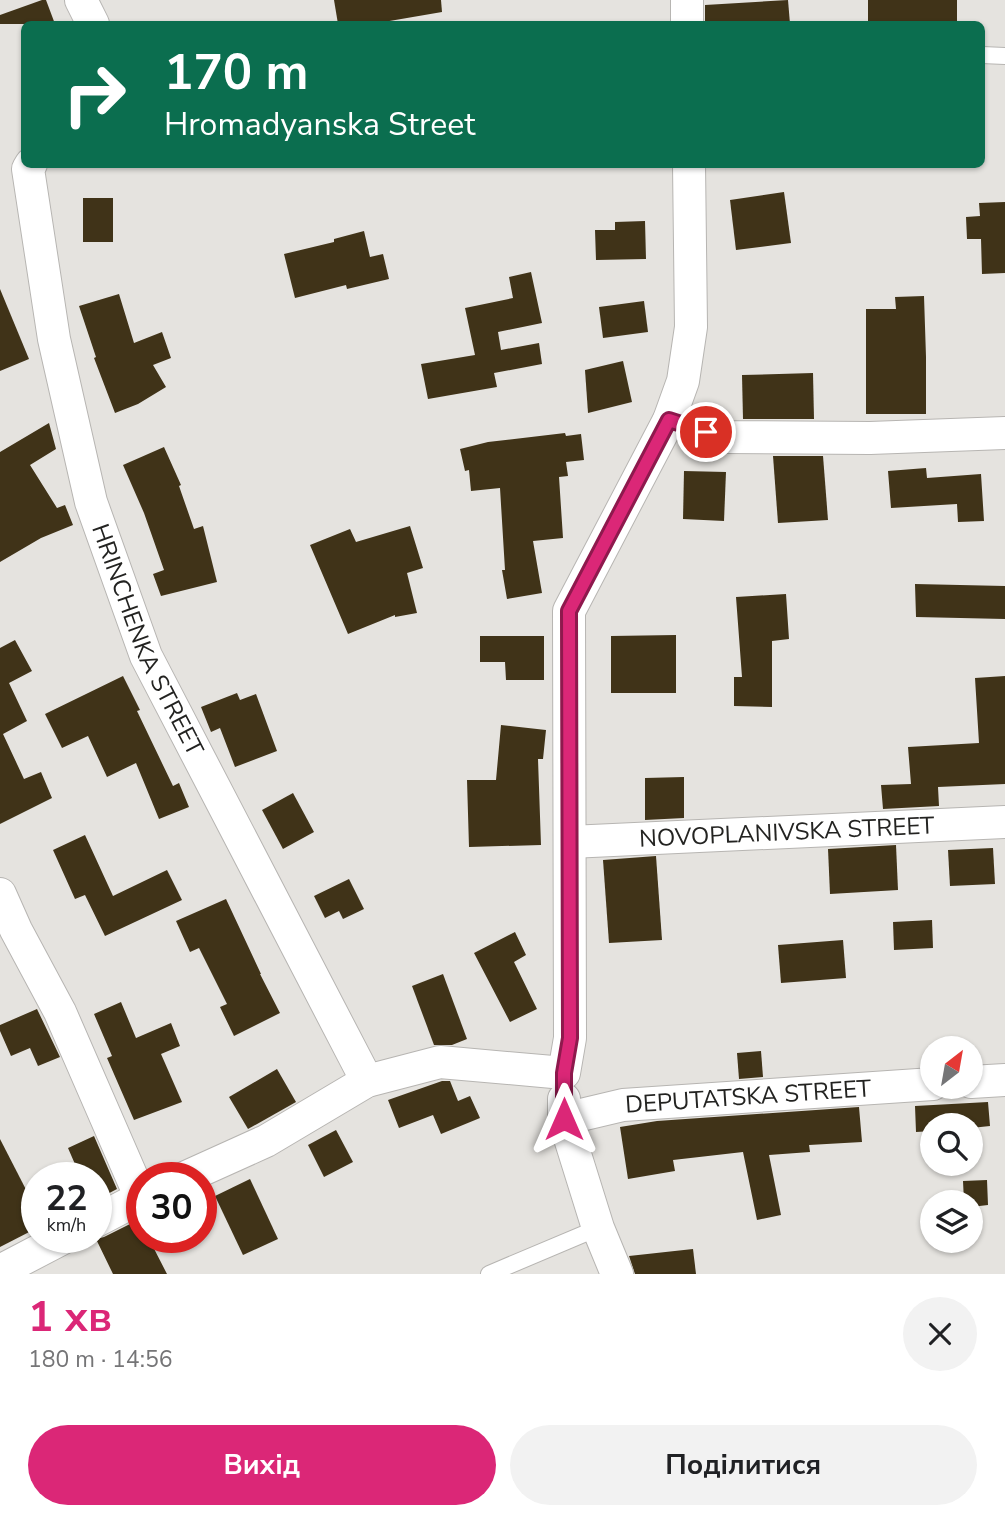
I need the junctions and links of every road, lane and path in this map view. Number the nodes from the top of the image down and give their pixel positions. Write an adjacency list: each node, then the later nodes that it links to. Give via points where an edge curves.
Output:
1 (81, 0): 3 (street)
2 (687, 0): 4 (street)
3 (92, 21)
4 (687, 21)
5 (985, 55): 6 (lane)
6 (1005, 56)
7 (29, 168): 15 (street, HRINCHENKA STREET, via 54,339 91,502 146,656)
8 (689, 168): 9 (street, via 691,327 683,381)
9 (669, 420): 10 (street, via 724,437); 12 (street, via 569,611)
10 (1005, 433)
11 (1005, 822): 12 (street, NOVOPLANIVSKA STREET)
12 (570, 842): 14 (street, via 570,1038)
13 (0, 894): 20 (street, via 60,1012)
14 (564, 1073): 15 (street, via 440,1062); 19 (street)
15 (367, 1080): 21 (street, via 267,1140)
16 (1005, 1080): 17 (street)
17 (984, 1081)
18 (920, 1085): 19 (street, DEPUTATSKA STREET, via 623,1105)
19 (564, 1119): 22 (street)
20 (126, 1163)
21 (217, 1163)
22 (598, 1228): 25 (lane); 26 (street)
23 (34, 1253): 24 (street)
24 (0, 1271)
25 (489, 1274)
26 (617, 1274)

